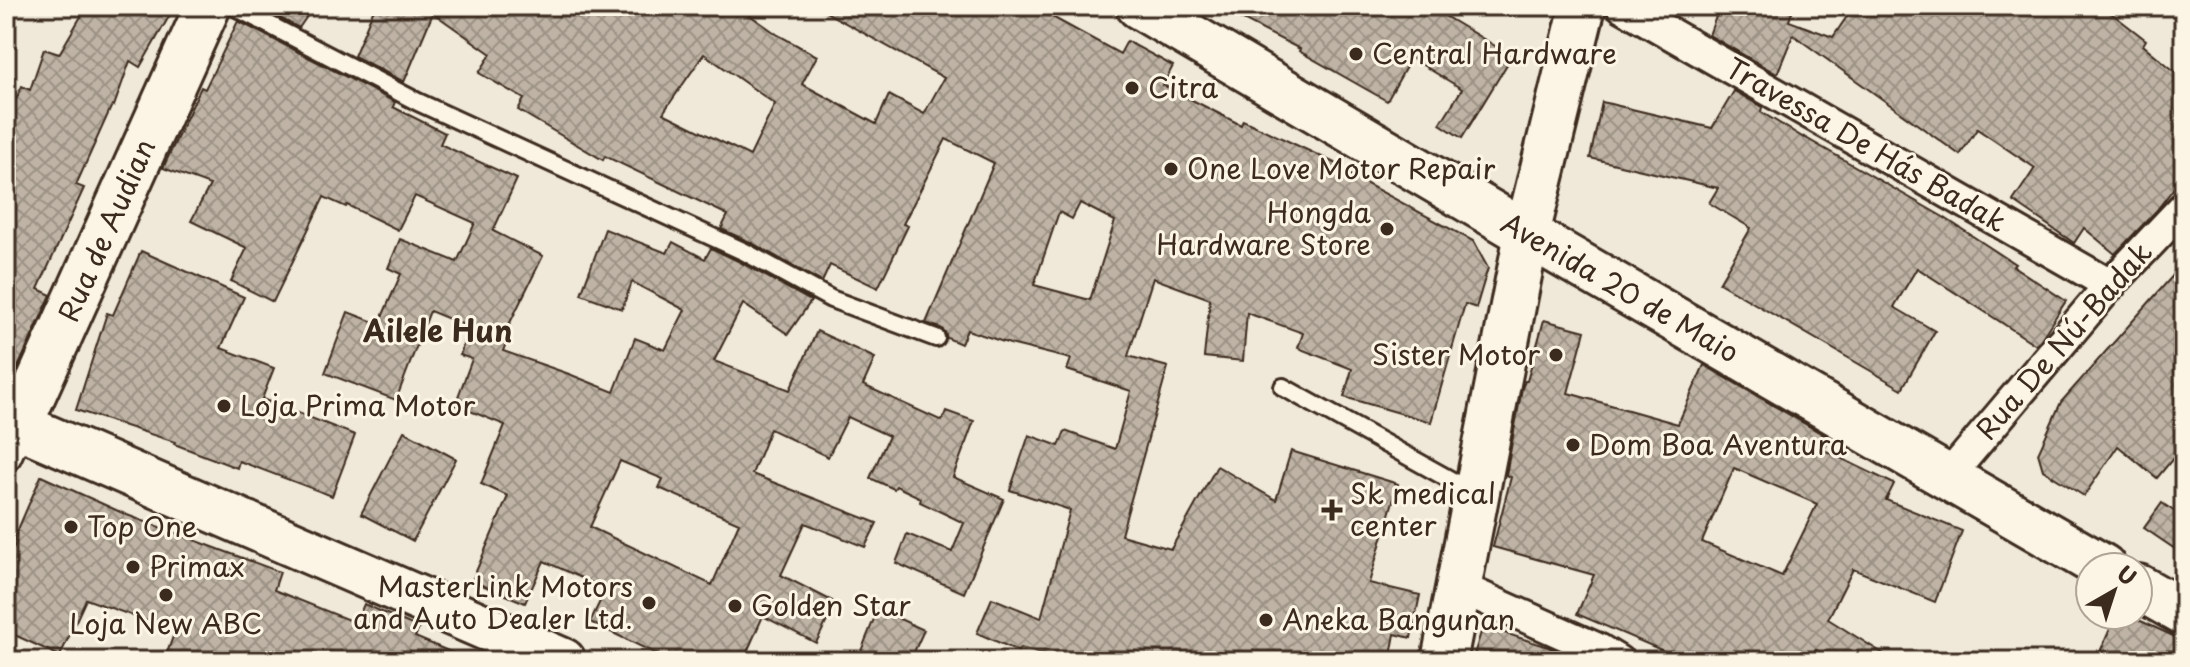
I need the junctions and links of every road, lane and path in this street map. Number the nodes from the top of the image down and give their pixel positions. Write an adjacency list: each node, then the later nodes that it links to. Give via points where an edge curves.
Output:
1 (208, 6): 11 (main road, Rua de Audian)
2 (233, 6): 9 (lane, via 418,102 745,252 831,299)
3 (1139, 6): 7 (main road, Avenida 20 de Maio)
4 (1583, 6): 7 (main road)
5 (1622, 6): 8 (street, Travessa De Hás Badak)
6 (2184, 207): 8 (street, Rua De Nú-Badak)
7 (1527, 234): 12 (main road, Avenida 20 de Maio); 13 (main road)
8 (2110, 285): 12 (street, Rua De Nú-Badak)
9 (936, 338)
10 (1283, 387): 13 (lane)
11 (10, 434): 18 (main road)
12 (1947, 478): 14 (main road, Avenida 20 de Maio)
13 (1477, 494): 15 (main road)
14 (2075, 551)
15 (1459, 587): 19 (main road); 20 (street)
16 (2154, 596): 17 (main road)
17 (2184, 613)
18 (563, 661)
19 (1444, 661)
20 (1618, 661)

